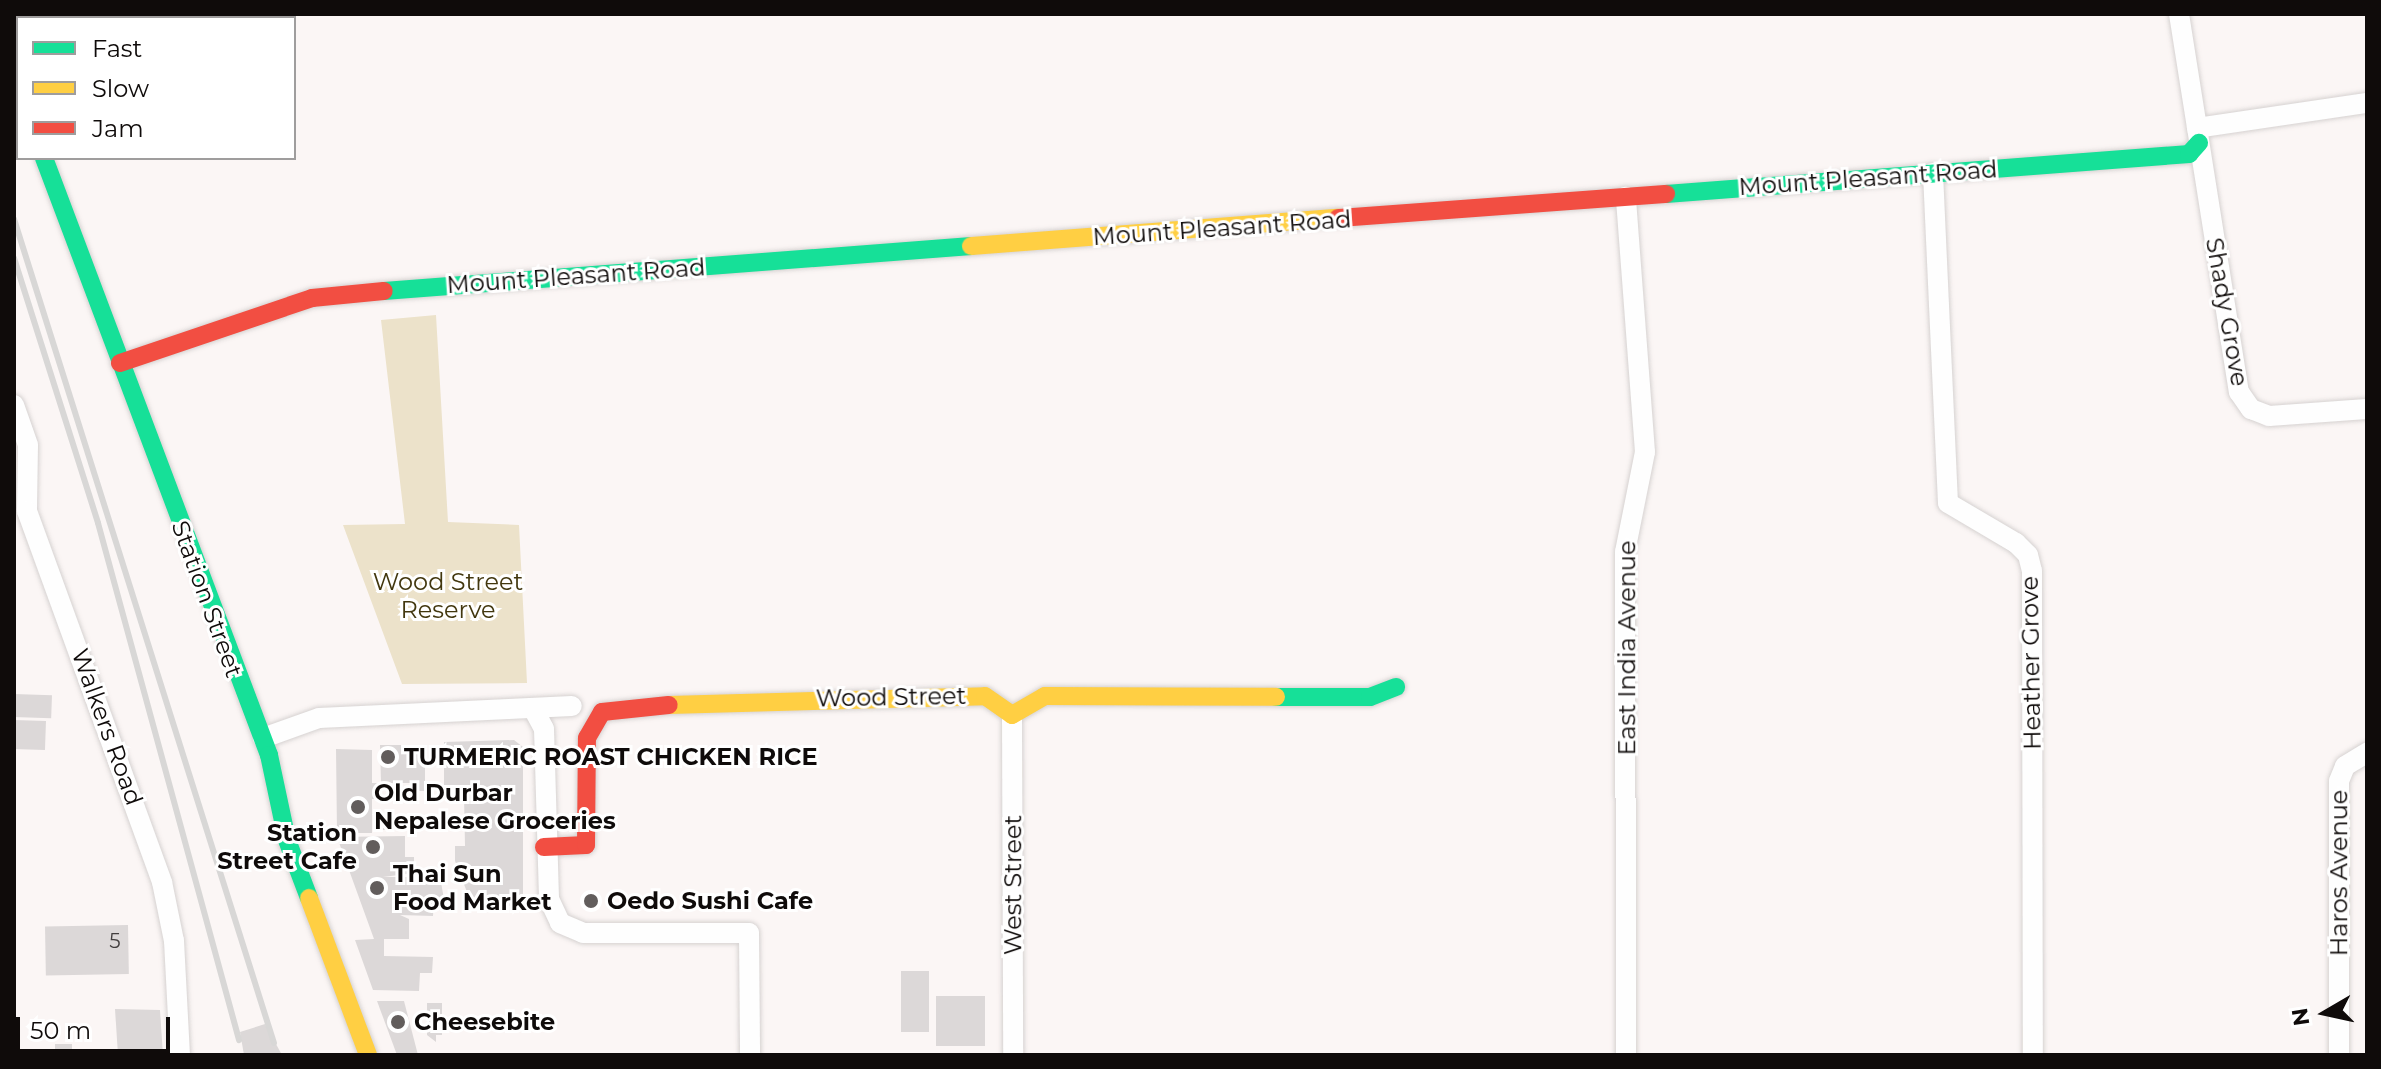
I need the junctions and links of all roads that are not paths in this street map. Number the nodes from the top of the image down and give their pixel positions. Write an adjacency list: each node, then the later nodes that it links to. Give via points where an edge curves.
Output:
1 (2179, 14): 3 (street)
2 (2367, 103): 3 (street)
3 (2198, 136): 5 (street, Mount Pleasant Road, via 2189,154); 9 (street, Shady Grove, via 2239,392 2251,409 2269,416)
4 (45, 160): 7 (street, Station Street)
5 (1933, 173): 6 (street, Mount Pleasant Road); 22 (street, Heather Grove, via 1948,503 2016,543 2028,555 2032,571)
6 (1626, 197): 7 (street, Mount Pleasant Road, via 312,298); 21 (street, East India Avenue, via 1645,452 1625,552)
7 (120, 363): 14 (street, Station Street)
8 (14, 405): 18 (street, Walkers Road, via 28,445 27,511 162,882 174,941)
9 (2367, 409)
10 (1396, 687): 13 (street, via 1370,697 1045,696)
11 (572, 706): 12 (street)
12 (535, 712): 14 (street, via 517,707 319,718); 16 (street, via 544,729)
13 (1012, 715): 16 (street, Wood Street, via 985,696 614,707 602,712 587,738 586,845); 20 (street, West Street)
14 (263, 738): 17 (street, Station Street, via 287,840)
15 (2367, 753): 23 (street, Haros Avenue, via 2345,766 2339,781)
16 (544, 847): 19 (street, via 549,899 560,923 569,929 749,933)
17 (363, 1051)
18 (180, 1055)
19 (750, 1055)
20 (1013, 1055)
21 (1626, 1055)
22 (2033, 1055)
23 (2339, 1055)

